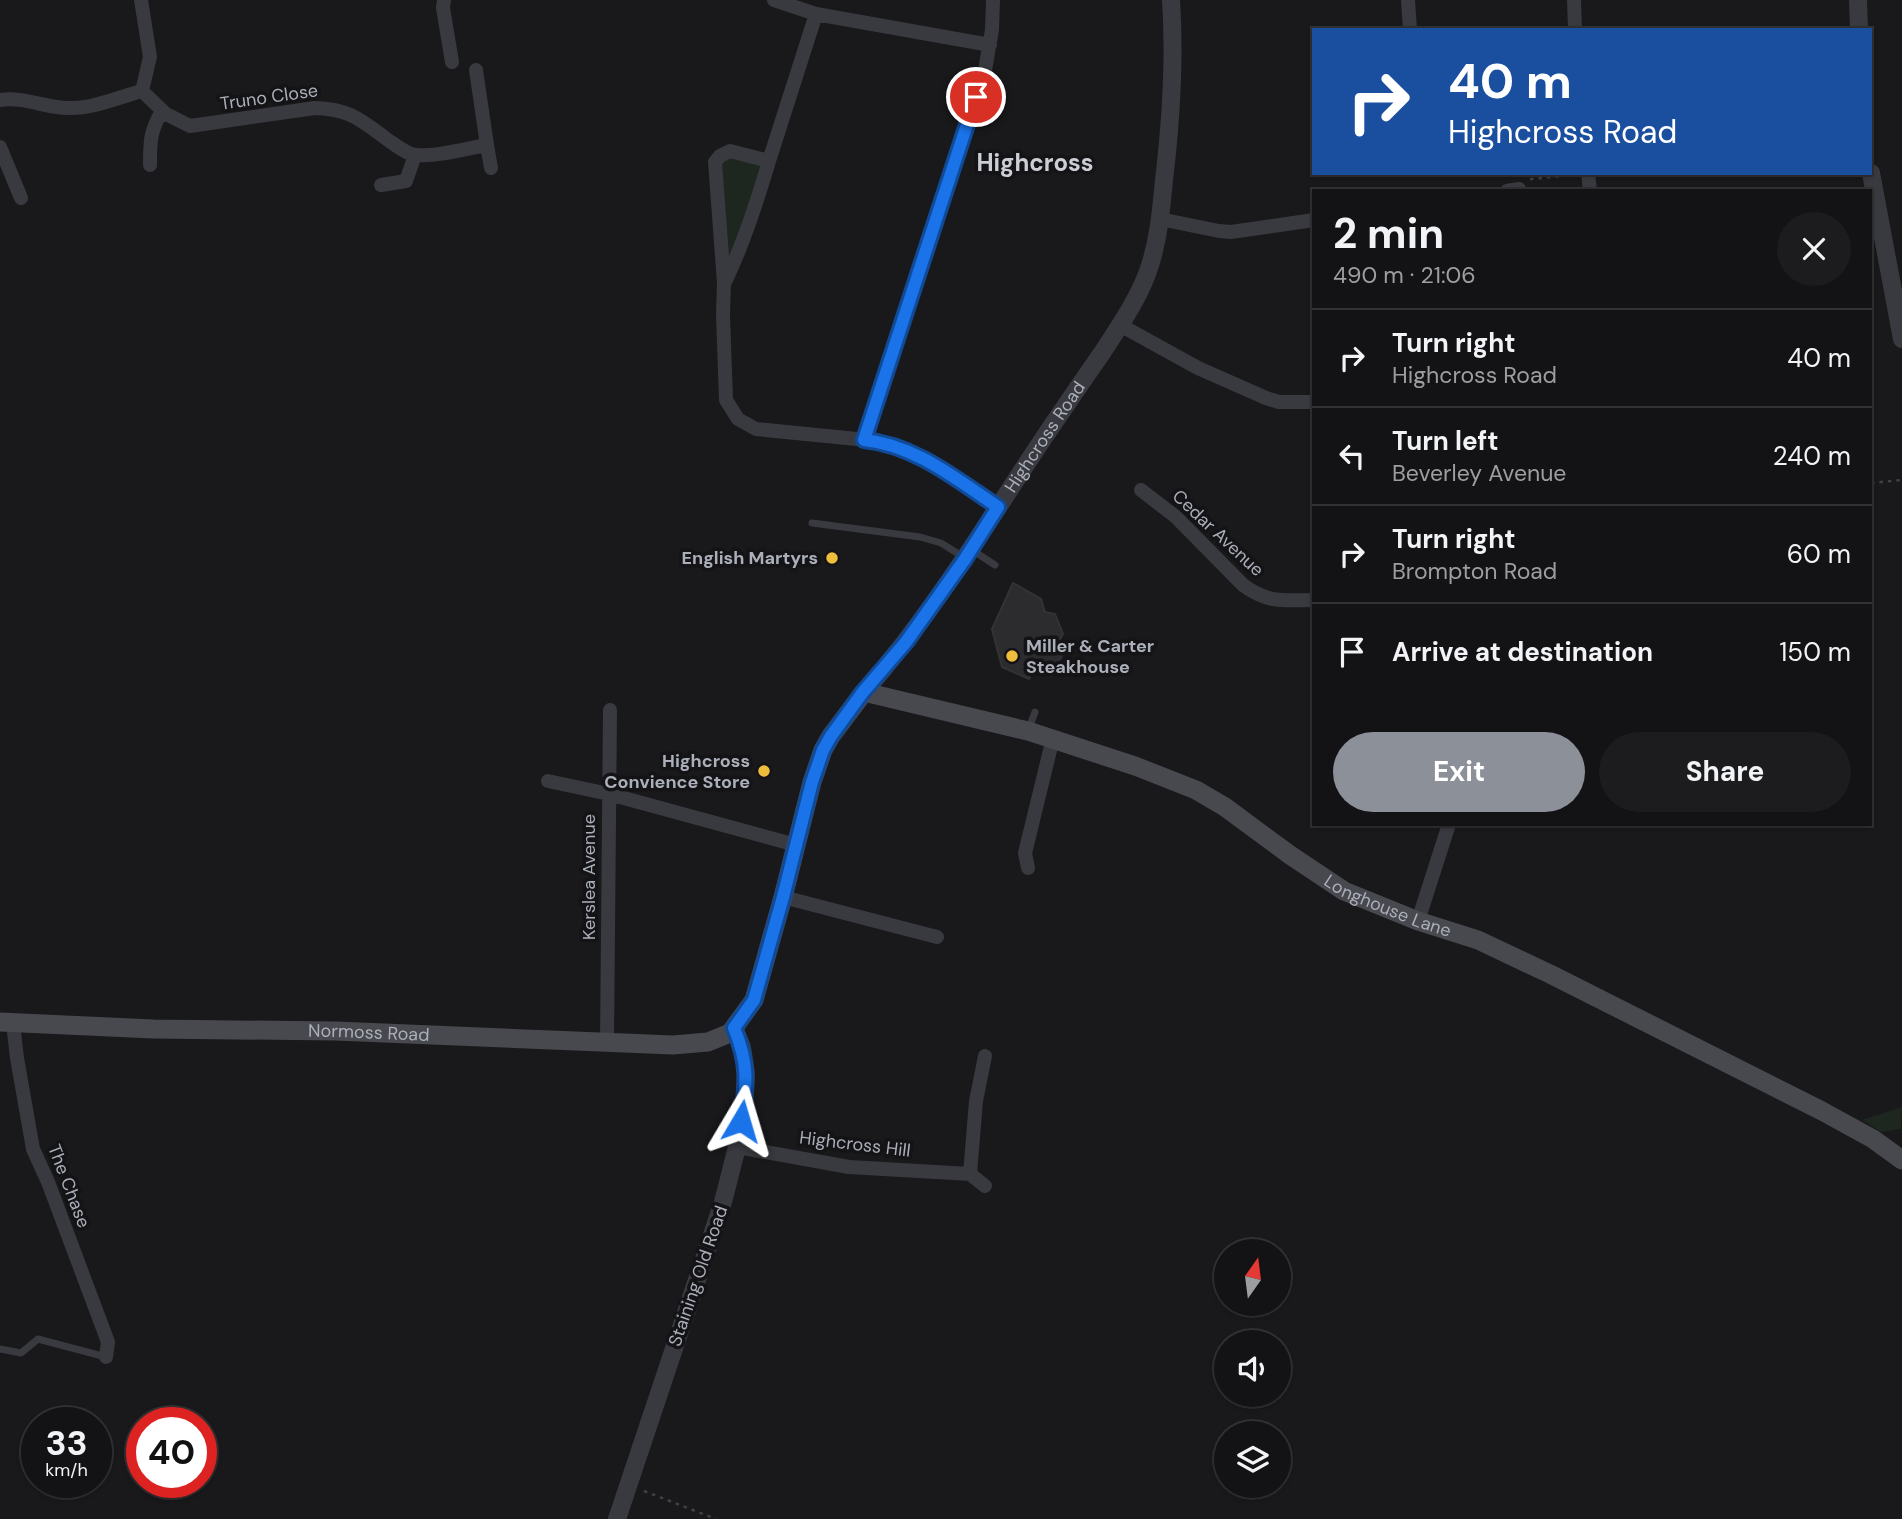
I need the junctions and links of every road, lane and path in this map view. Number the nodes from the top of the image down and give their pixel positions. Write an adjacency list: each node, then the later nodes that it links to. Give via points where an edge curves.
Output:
1 (141, 0): 16 (street, via 150,57)
2 (444, 0): 14 (street)
3 (774, 0): 9 (street)
4 (993, 0): 13 (street)
5 (1171, 0): 30 (street, Highcross Road, via 1170,123)
6 (1408, 0): 10 (street)
7 (1574, 0): 11 (street)
8 (1858, 0): 12 (street)
9 (816, 14): 13 (street); 22 (street)
10 (1410, 28)
11 (1575, 28)
12 (1859, 28)
13 (990, 44): 36 (street)
14 (452, 62)
15 (476, 70): 19 (street)
16 (142, 91): 17 (street, via 71,108); 18 (street, Truno Close)
17 (0, 100)
18 (162, 111): 21 (street, Truno Close, via 177,121 199,126 334,108 360,119); 23 (street, via 150,138)
19 (487, 145): 21 (street); 24 (street)
20 (0, 147): 29 (street)
21 (415, 155): 27 (street, via 406,181)
22 (769, 161): 32 (street, via 753,215); 32 (street, via 730,151 715,162)
23 (150, 165)
24 (491, 168)
25 (1571, 175): 28 (path, via 1521,180)
26 (1871, 175): 34 (street)
27 (381, 186)
28 (1514, 189)
29 (21, 198)
30 (1160, 219): 31 (street, via 1219,232); 33 (street, Highcross Road, via 1147,275)
31 (1312, 219)
32 (724, 283): 36 (street, via 726,400 738,419 756,429)
33 (1120, 325): 35 (street, via 1198,368 1266,398); 40 (street, Highcross Road)
34 (1902, 340)
35 (1312, 402)
36 (864, 440): 40 (street, via 921,457)
37 (1902, 480): 38 (path)
38 (1872, 483)
39 (1141, 490): 44 (street, Cedar Avenue, via 1176,517 1251,591 1272,600)
40 (998, 507): 42 (street, Highcross Road)
41 (812, 523): 42 (lane, via 920,537)
42 (968, 554): 43 (lane); 45 (street, Highcross Road, via 906,642)
43 (995, 565)
44 (1312, 600)
45 (863, 692): 48 (main road, Longhouse Lane); 53 (main road, Highcross Road, via 823,750)
46 (610, 710): 51 (street, Kerslea Avenue)
47 (1035, 712): 48 (lane)
48 (1028, 731): 49 (main road, Longhouse Lane)
49 (1053, 738): 54 (street, via 1025,853); 56 (main road, Longhouse Lane, via 1196,790 1344,891)
50 (548, 781): 51 (street)
51 (609, 794): 53 (street); 60 (street, Kerslea Avenue)
52 (1448, 826): 56 (street)
53 (796, 845): 55 (main road, Highcross Road)
54 (1028, 867)
55 (783, 897): 57 (street); 59 (main road, Highcross Road, via 754,1000)
56 (1418, 921): 63 (main road, Longhouse Lane, via 1478,940 1550,974 1832,1116)
57 (937, 937)
58 (7, 1023): 60 (main road, Normoss Road); 67 (street, The Chase, via 33,1149 108,1342)
59 (734, 1028): 60 (main road, Normoss Road, via 708,1042 693,1044); 62 (street, Staining Old Road, via 746,1073)
60 (607, 1043)
61 (985, 1056): 64 (street)
62 (737, 1147): 64 (street, Highcross Hill, via 849,1167); 68 (street, Staining Old Road, via 723,1202)
63 (1902, 1158)
64 (970, 1174): 65 (street)
65 (985, 1186)
66 (0, 1349): 67 (lane, via 21,1353 38,1339)
67 (106, 1357)
68 (627, 1485): 69 (street, Staining Old Road); 70 (path)
69 (617, 1519)
70 (716, 1519)

